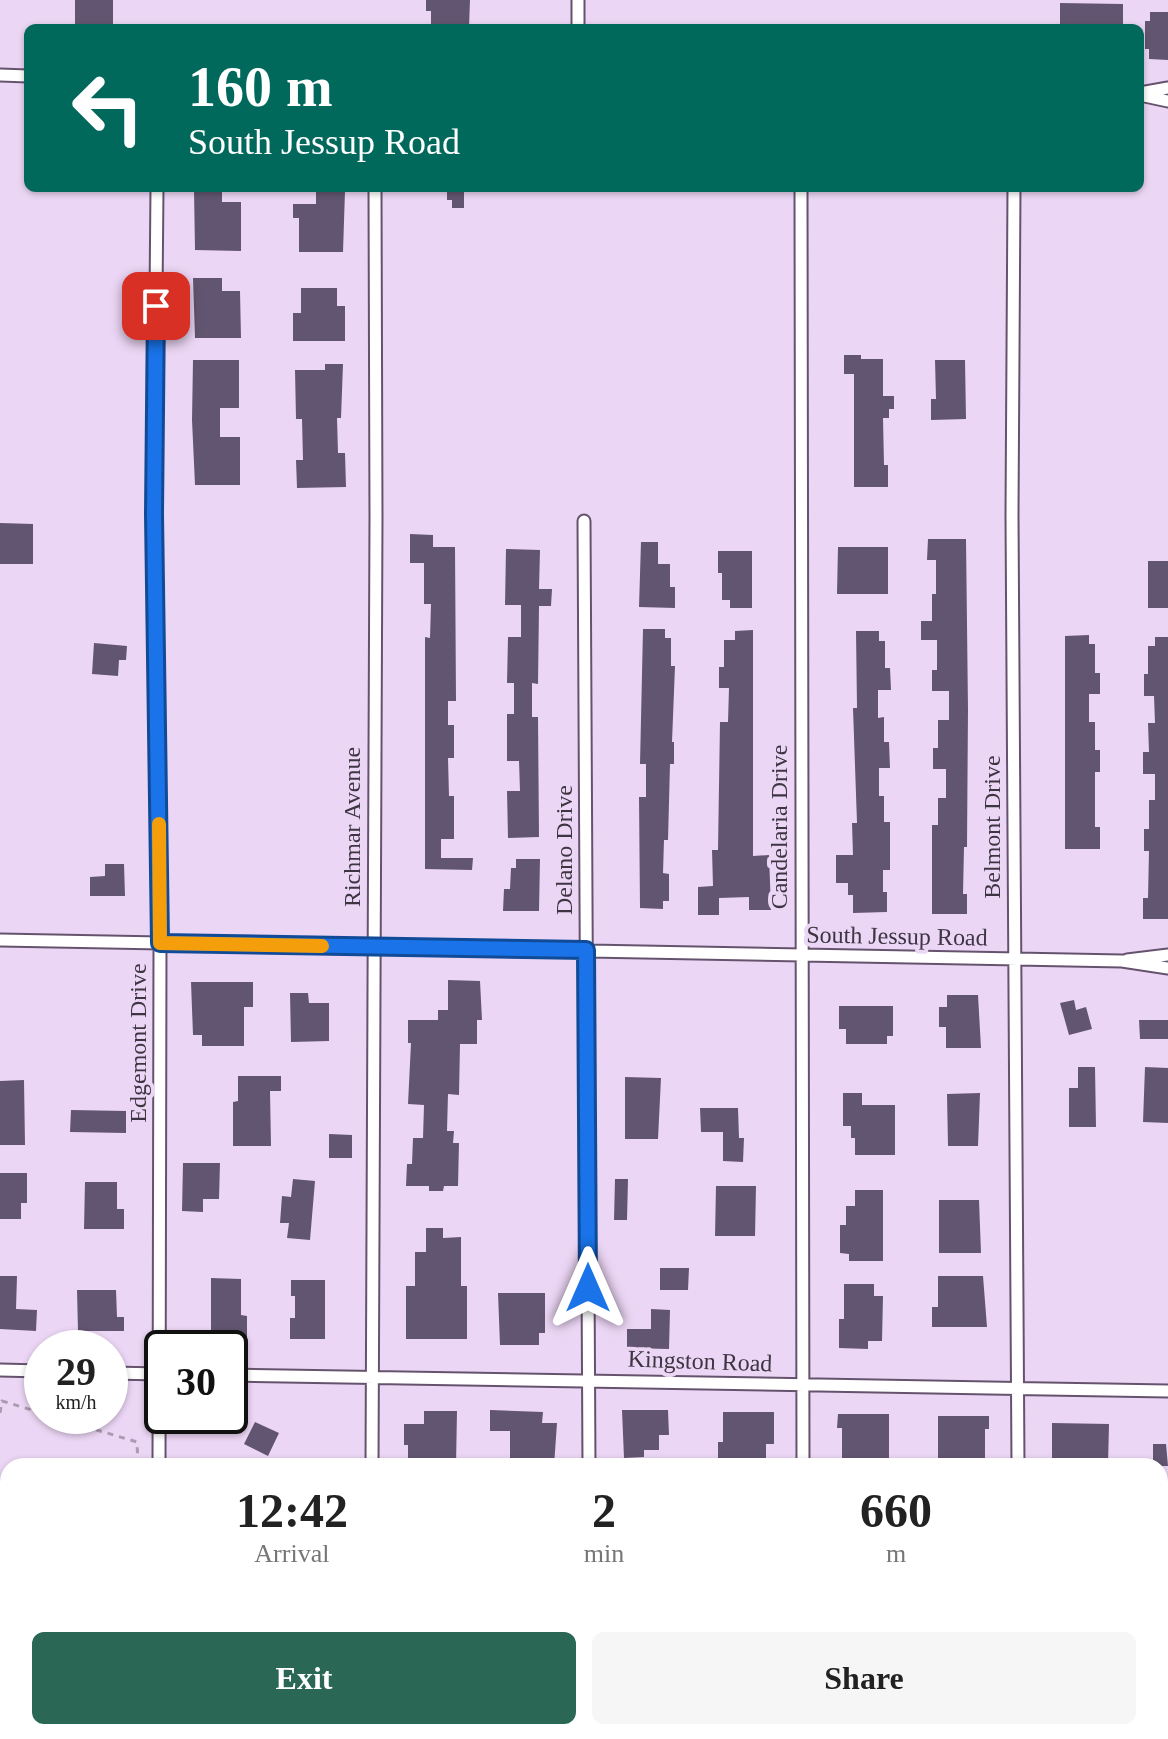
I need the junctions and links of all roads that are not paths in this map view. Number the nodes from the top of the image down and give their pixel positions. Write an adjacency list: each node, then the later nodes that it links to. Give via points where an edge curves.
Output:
1 (578, 0): 2 (street)
2 (578, 24)
3 (0, 75): 4 (street)
4 (24, 76)
5 (1168, 88): 6 (street)
6 (1144, 93)
7 (1144, 95): 8 (street)
8 (1168, 101)
9 (157, 192): 15 (street, Edgemont Drive, via 154,514)
10 (375, 192): 16 (street, Richmar Avenue)
11 (801, 192): 19 (street, Candelaria Drive)
12 (1014, 192): 20 (street, Belmont Drive)
13 (584, 521): 17 (street, Delano Drive)
14 (0, 940): 15 (street, South Jessup Road)
15 (160, 943): 16 (street, South Jessup Road); 23 (street, Edgemont Drive)
16 (374, 947): 17 (street, South Jessup Road); 27 (street, Richmar Avenue)
17 (586, 950): 19 (street, South Jessup Road); 28 (street, Delano Drive)
18 (1168, 955): 21 (street, South Jessup Road)
19 (801, 957): 20 (street, South Jessup Road); 29 (street, Candelaria Drive)
20 (1015, 960): 21 (street, South Jessup Road); 30 (street, Belmont Drive)
21 (1122, 961): 22 (street, South Jessup Road)
22 (1168, 968)
23 (160, 1330)
24 (0, 1370): 25 (street)
25 (24, 1371)
26 (248, 1375): 27 (street, Kingston Road)
27 (373, 1377): 28 (street, Kingston Road); 34 (street, Richmar Avenue)
28 (588, 1380): 29 (street, Kingston Road); 35 (street, Delano Drive)
29 (802, 1386): 30 (street, Kingston Road); 36 (street, Candelaria Drive)
30 (1017, 1389): 31 (street, Kingston Road); 37 (street, Belmont Drive)
31 (1168, 1391)
32 (159, 1434): 33 (street, Edgemont Drive)
33 (159, 1458)
34 (372, 1458)
35 (589, 1458)
36 (803, 1458)
37 (1018, 1458)

